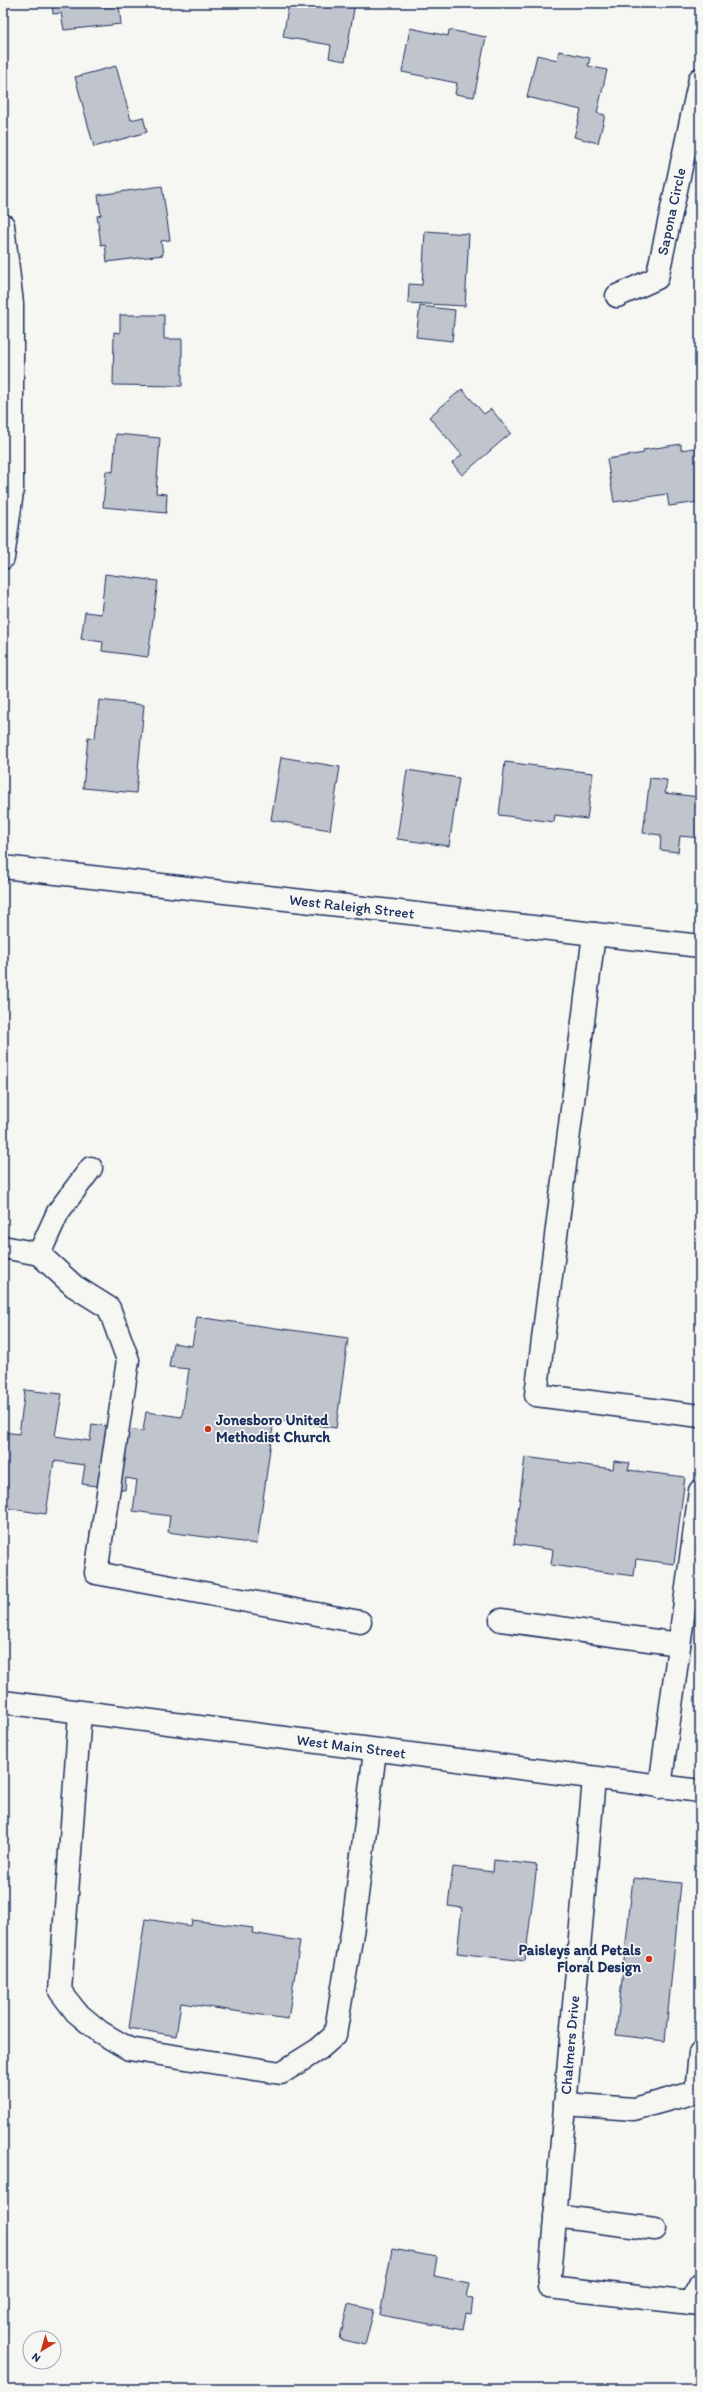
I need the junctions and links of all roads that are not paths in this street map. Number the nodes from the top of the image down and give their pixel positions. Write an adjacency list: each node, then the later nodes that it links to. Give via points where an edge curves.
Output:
1 (700, 79): 3 (street, Sapona Circle, via 657,278)
2 (3, 225): 4 (street, via 12,304 12,492)
3 (617, 296)
4 (3, 558)
5 (3, 867): 6 (street, West Raleigh Street)
6 (594, 934): 7 (street, West Raleigh Street); 11 (street, via 536,1395)
7 (700, 946)
8 (91, 1168): 10 (street, via 58,1212)
9 (3, 1247): 10 (street)
10 (39, 1254): 14 (street, via 74,1286 109,1308 128,1360 96,1573)
11 (700, 1416)
12 (700, 1491): 15 (street)
13 (501, 1620): 15 (street)
14 (360, 1622)
15 (679, 1644): 20 (street)
16 (3, 1702): 17 (street, West Main Street)
17 (80, 1712): 18 (street, West Main Street); 18 (street, via 60,1991 76,2012 100,2032 129,2048 281,2073 319,2050 334,2035 353,1927)
18 (375, 1751): 19 (street, West Main Street)
19 (594, 1779): 20 (street, West Main Street); 24 (street, Chalmers Drive)
20 (660, 1787): 21 (street, West Main Street)
21 (700, 1791)
22 (700, 2053): 23 (street)
23 (698, 2092): 24 (street, via 634,2109)
24 (565, 2104): 25 (street, Chalmers Drive)
25 (555, 2216): 26 (street); 28 (street, Chalmers Drive, via 549,2288)
26 (655, 2229)
27 (700, 2284): 28 (street)
28 (695, 2304)

